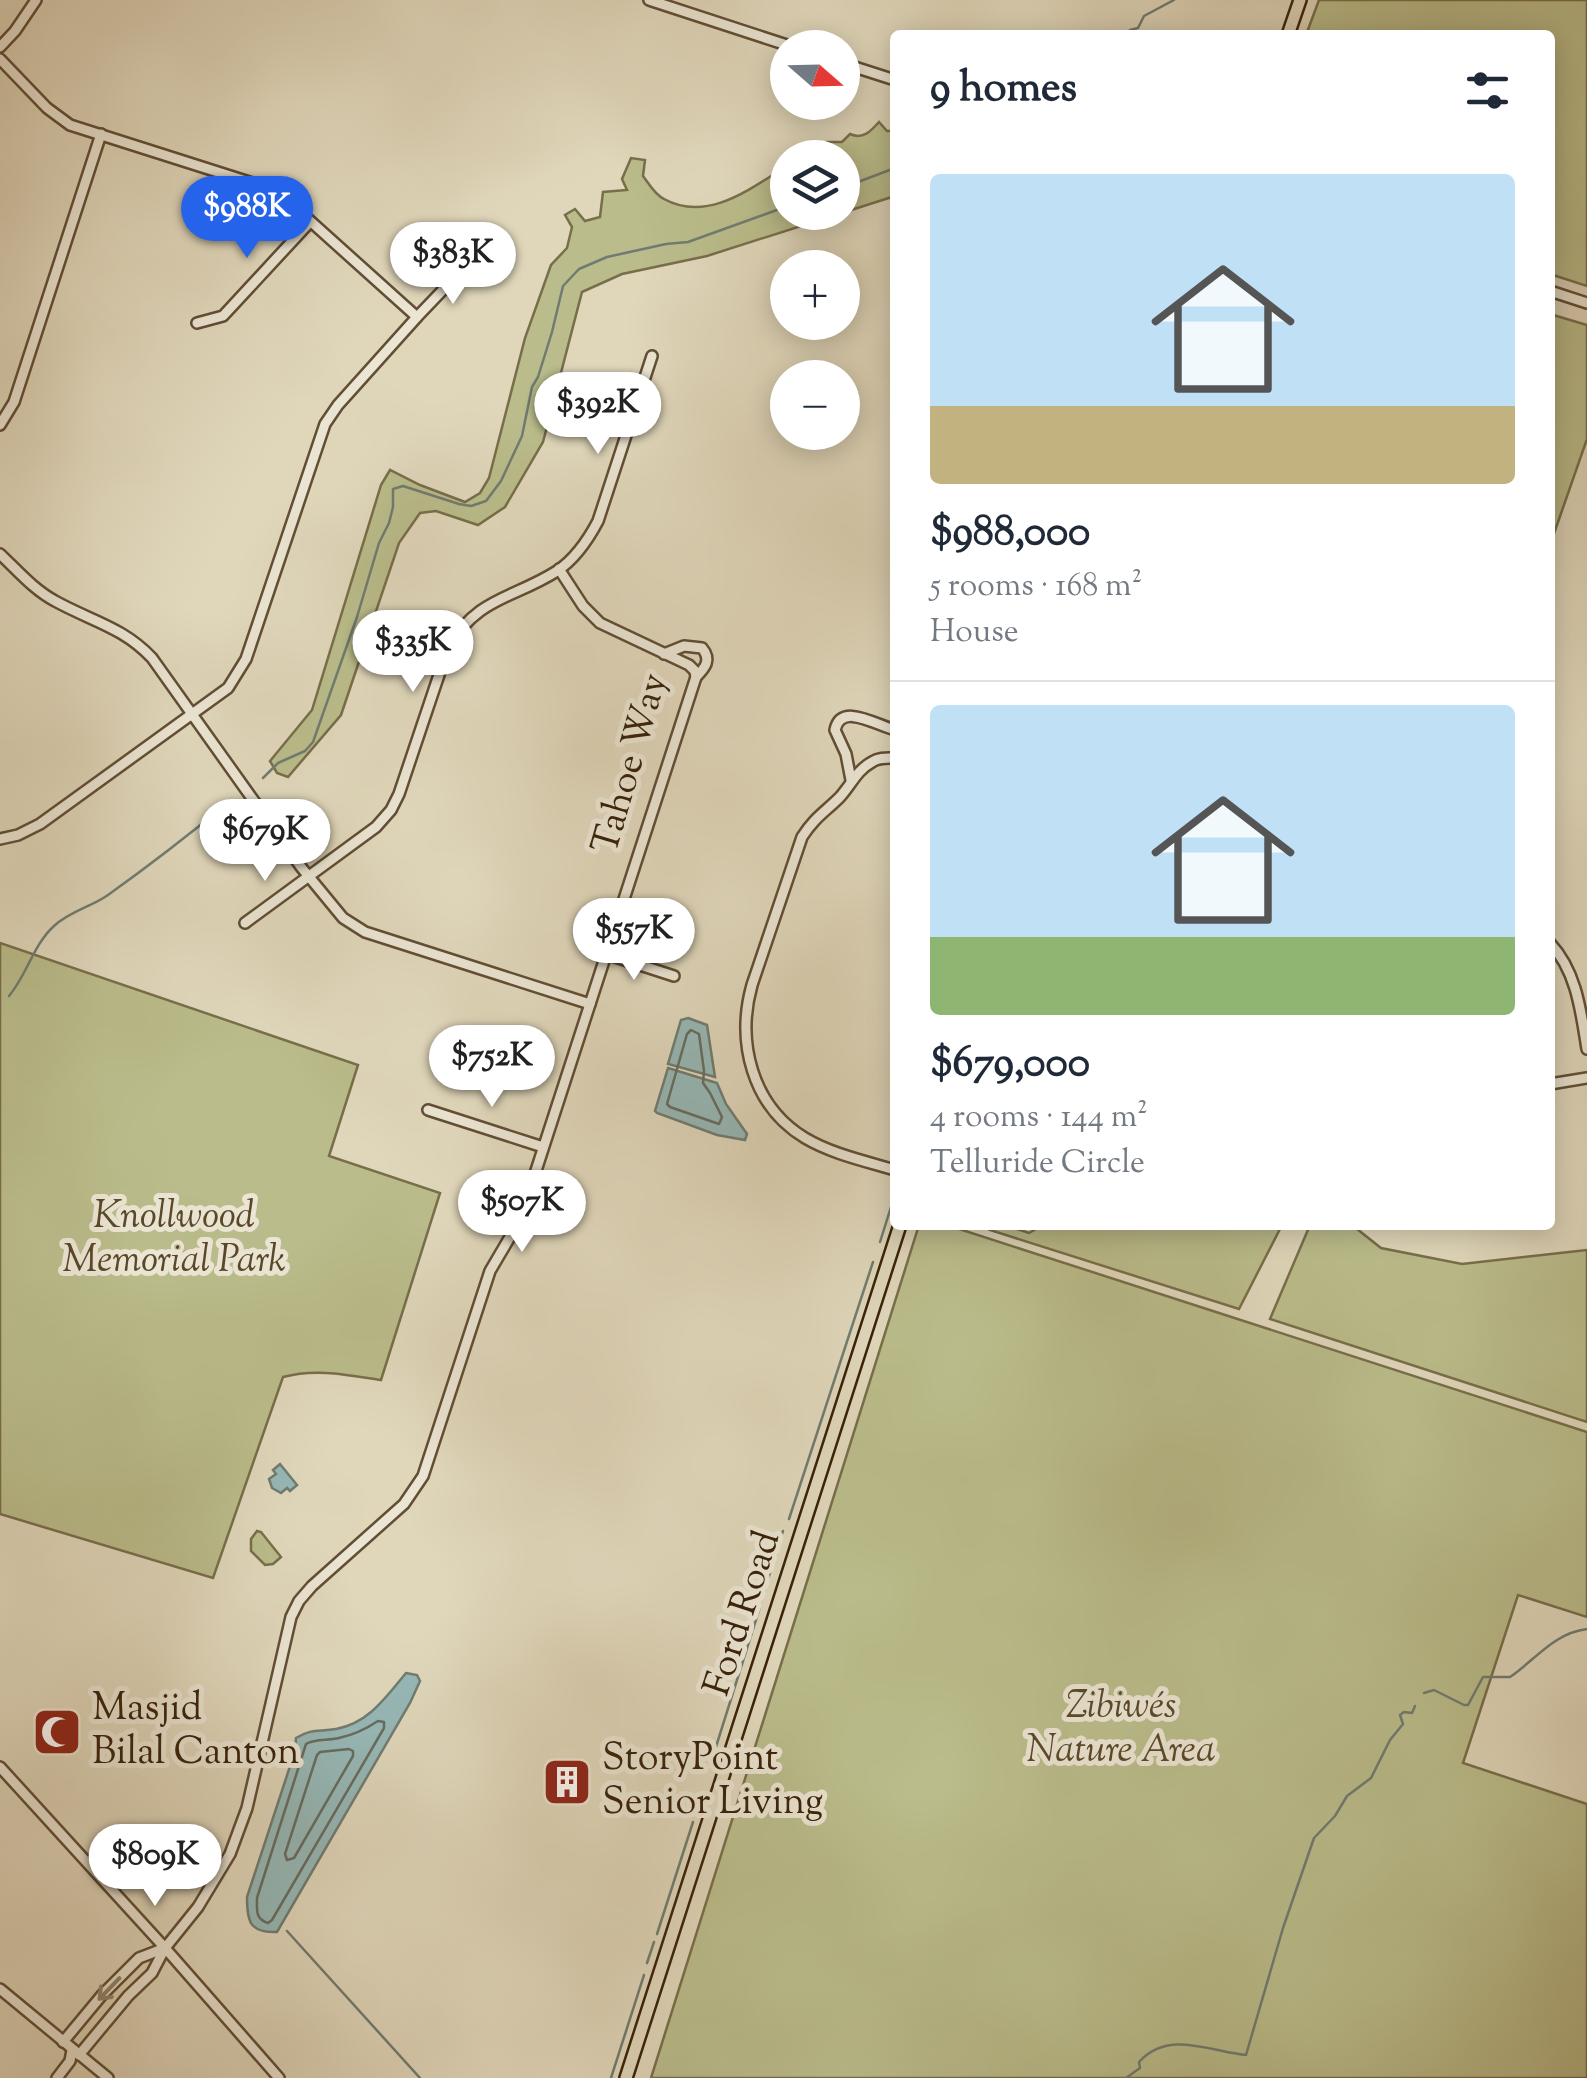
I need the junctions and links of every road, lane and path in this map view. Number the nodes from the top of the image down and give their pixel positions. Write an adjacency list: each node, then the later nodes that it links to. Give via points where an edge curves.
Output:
1 (36, 0): 6 (street)
2 (649, 0): 5 (street)
3 (1300, 0): 4 (main road)
4 (1290, 30)
5 (770, 40)
6 (0, 47)
7 (0, 59): 10 (street, via 56,116)
8 (860, 68): 9 (street)
9 (890, 78)
10 (101, 134): 11 (street, via 265,187); 18 (street, via 14,402)
11 (310, 222): 15 (street); 16 (street, via 223,316)
12 (461, 271): 15 (street)
13 (1555, 293): 14 (street)
14 (1587, 304)
15 (417, 317): 23 (street, via 328,418 246,659 228,688)
16 (197, 324)
17 (652, 356): 20 (street, via 598,522)
18 (0, 425)
19 (0, 554): 23 (street, via 53,600 132,639)
20 (560, 569): 21 (street, Tahoe Way, via 600,623); 28 (street, via 487,605 456,634 391,810)
21 (664, 654): 22 (street, Tahoe Way); 22 (street, via 702,648 708,661)
22 (696, 677): 31 (street, Tahoe Way)
23 (191, 714): 27 (street, via 40,824); 28 (street)
24 (890, 728): 26 (street, via 852,715 838,720 835,730)
25 (890, 758): 26 (street, via 873,760)
26 (851, 780): 39 (street, via 798,843 749,997 747,1052 763,1096 802,1136)
27 (0, 839)
28 (308, 876): 29 (street); 33 (street, via 343,918 365,932)
29 (246, 923)
30 (1555, 950): 34 (street, via 1574,984)
31 (606, 954): 32 (street); 33 (street, Tahoe Way)
32 (674, 976)
33 (590, 1004): 38 (street, Tahoe Way)
34 (1587, 1049)
35 (1587, 1078): 36 (street)
36 (1555, 1083)
37 (428, 1110): 38 (street)
38 (543, 1147): 42 (street, Tahoe Way, via 520,1220 490,1270 422,1476 404,1504 299,1601 230,1854)
39 (890, 1168)
40 (898, 1230): 49 (main road, Ford Road)
41 (0, 1766): 42 (street)
42 (164, 1948): 44 (street, one-way to 44, via 139,1958); 45 (street, via 152,1973); 48 (street)
43 (0, 1989): 44 (street)
44 (63, 2042): 45 (street)
45 (76, 2052): 46 (street); 47 (street)
46 (57, 2078)
47 (108, 2078)
48 (278, 2078)
49 (626, 2078)

